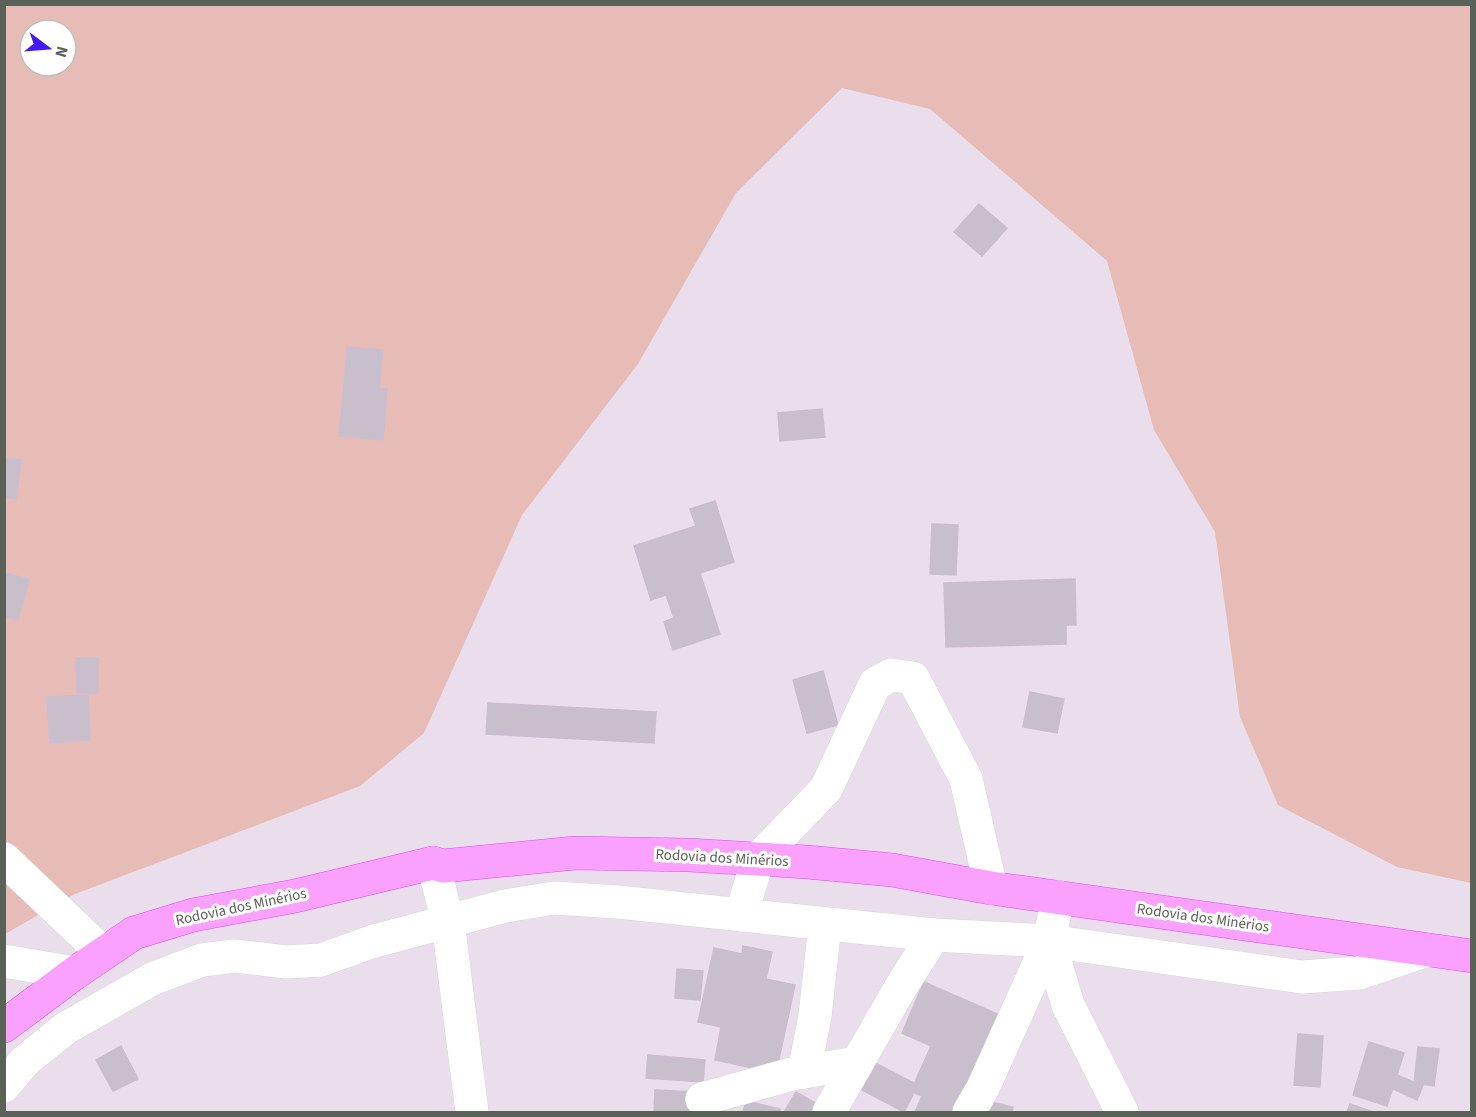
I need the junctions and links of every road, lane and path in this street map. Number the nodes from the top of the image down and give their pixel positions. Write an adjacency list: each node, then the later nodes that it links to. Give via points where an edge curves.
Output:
1 (575, 853): 3 (main road, Rodovia dos Minérios); 4 (main road, Rodovia dos Minérios, via 443,866); 7 (street)
2 (4, 859): 14 (street)
3 (758, 859): 5 (main road, Rodovia dos Minérios, via 892,870); 5 (street, via 826,789 875,684 891,675 913,678 966,779); 8 (street)
4 (433, 863): 9 (street); 14 (main road, Rodovia dos Minérios, via 295,896 193,915 134,933)
5 (992, 888): 6 (main road, Rodovia dos Minérios)
6 (1058, 897): 12 (street); 13 (main road, Rodovia dos Minérios)
7 (574, 899): 8 (street); 9 (street, via 554,898 505,906)
8 (741, 915): 10 (street)
9 (448, 922): 21 (street, via 321,960 286,962 235,956 202,960 152,979 66,1028 26,1061); 23 (street)
10 (825, 925): 11 (street); 20 (street)
11 (934, 935): 12 (street); 19 (street)
12 (1049, 941): 13 (street, via 1302,977 1359,974); 25 (street); 26 (street, via 1068,1005)
13 (1427, 950): 15 (main road, Rodovia dos Minérios)
14 (104, 953): 17 (main road, Rodovia dos Minérios)
15 (1472, 956)
16 (4, 961): 17 (street)
17 (75, 973): 18 (main road, Rodovia dos Minérios)
18 (4, 1026)
19 (856, 1063): 20 (street); 24 (street)
20 (804, 1072): 22 (street)
21 (4, 1086)
22 (702, 1099)
23 (472, 1113)
24 (828, 1113)
25 (969, 1113)
26 (1122, 1113)

